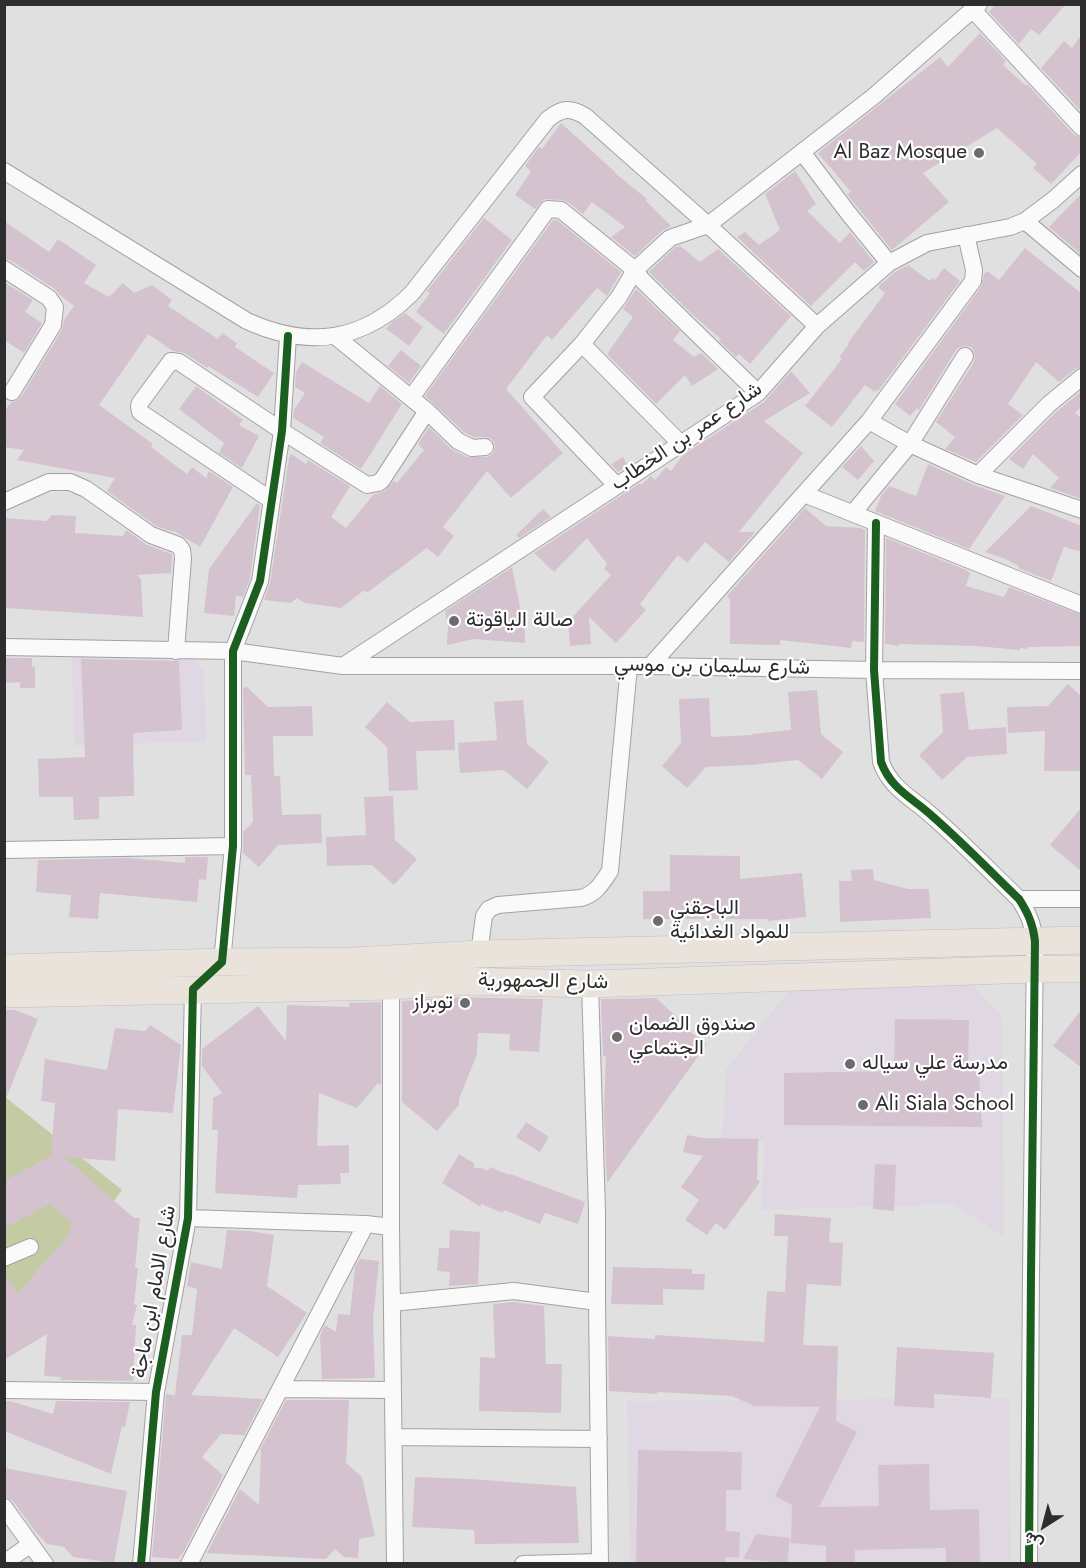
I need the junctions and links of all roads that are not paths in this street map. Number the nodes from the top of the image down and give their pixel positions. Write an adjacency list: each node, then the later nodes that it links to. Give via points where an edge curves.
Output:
1 (976, 7): 2 (street); 3 (street, via 874,96)
2 (1082, 128)
3 (802, 152): 7 (street); 9 (street)
4 (4, 171): 14 (street, via 247,321)
5 (1082, 174): 6 (street, شارع عمر بن الخطاب)
6 (1025, 221): 8 (street, شارع عمر بن الخطاب); 11 (street)
7 (708, 225): 12 (street, via 670,238); 13 (street); 15 (street, via 585,116 576,111 556,112 412,293 385,316)
8 (966, 235): 9 (street, شارع عمر بن الخطاب, via 927,243); 23 (street, via 973,280)
9 (889, 262): 13 (street, شارع عمر بن الخطاب)
10 (4, 269): 19 (street, via 49,298 56,312 53,325)
11 (1082, 269)
12 (635, 270): 16 (street, via 620,297); 20 (street); 21 (street, via 561,210 548,208)
13 (817, 326): 20 (street, شارع عمر بن الخطاب)
14 (288, 336): 15 (street); 24 (street)
15 (335, 336): 21 (street)
16 (582, 344): 25 (street); 29 (street, via 532,397)
17 (965, 356): 26 (street)
18 (1082, 377): 28 (street)
19 (12, 392)
20 (758, 393): 25 (street, شارع عمر بن الخطاب)
21 (411, 398): 22 (street)
22 (427, 411): 24 (street, via 382,480 373,485 362,483); 27 (street, via 461,443 472,448)
23 (868, 421): 26 (street); 30 (street)
24 (282, 431): 31 (street); 31 (street, via 176,361 169,363 139,406 142,414)
25 (681, 444): 29 (street, شارع عمر بن الخطاب)
26 (910, 444): 28 (street); 34 (street)
27 (484, 447)
28 (978, 475): 33 (street)
29 (617, 486): 40 (street, شارع عمر بن الخطاب)
30 (804, 494): 34 (street); 42 (street)
31 (271, 500): 39 (street, via 260,581)
32 (4, 502): 38 (street, via 49,482 70,482 152,535 178,545 183,558)
33 (1079, 506)
34 (853, 513): 35 (street)
35 (876, 523): 36 (street); 43 (street)
36 (1082, 605)
37 (4, 647): 38 (street, شارع سليمان بن موسي)
38 (176, 651): 39 (street, شارع سليمان بن موسي)
39 (233, 651): 40 (street, شارع سليمان بن موسي); 45 (street)
40 (343, 666): 41 (street, شارع سليمان بن موسي)
41 (629, 666): 42 (street, شارع سليمان بن موسي); 51 (street, via 610,871 590,896 498,904 489,909 484,915)
42 (650, 666): 43 (street, شارع سليمان بن موسي)
43 (874, 670): 44 (street, شارع سليمان بن موسي); 47 (street, via 881,762 889,779)
44 (1082, 671)
45 (233, 846): 46 (street); 52 (street)
46 (4, 850)
47 (1019, 899): 48 (street); 50 (street, via 1033,926)
48 (1082, 899)
49 (1082, 940): 50 (main road, شارع الجمهورية)
50 (1035, 941): 51 (main road, شارع الجمهورية); 54 (street)
51 (479, 954): 52 (main road, شارع الجمهورية, via 353,961)
52 (222, 962): 53 (main road, شارع الجمهورية); 58 (street)
53 (4, 968)
54 (1034, 969): 55 (main road, شارع الجمهورية); 56 (main road, شارع الجمهورية); 82 (street)
55 (1082, 969)
56 (590, 984): 57 (main road, شارع الجمهورية, via 461,981); 65 (street)
57 (391, 986): 58 (main road, شارع الجمهورية); 62 (street)
58 (193, 989): 59 (main road, شارع الجمهورية); 60 (street, شارع الامام ابن ماجة)
59 (4, 994)
60 (188, 1218): 61 (street); 70 (street, شارع الامام ابن ماجة)
61 (366, 1224): 62 (street); 67 (street)
62 (391, 1227): 66 (street)
63 (30, 1247): 64 (street)
64 (4, 1258)
65 (597, 1302): 66 (street, via 514,1291); 72 (street)
66 (392, 1303): 69 (street)
67 (280, 1389): 69 (street); 78 (street)
68 (4, 1390): 70 (street)
69 (393, 1390): 71 (street)
70 (156, 1392): 77 (street, شارع الامام ابن ماجة)
71 (394, 1437): 72 (street); 79 (street)
72 (599, 1439): 81 (street)
73 (4, 1507): 74 (street)
74 (31, 1544): 75 (street); 76 (street)
75 (4, 1563)
76 (45, 1563)
77 (141, 1563)
78 (189, 1563)
79 (396, 1563)
80 (523, 1563): 81 (street)
81 (600, 1563)
82 (1029, 1563)

